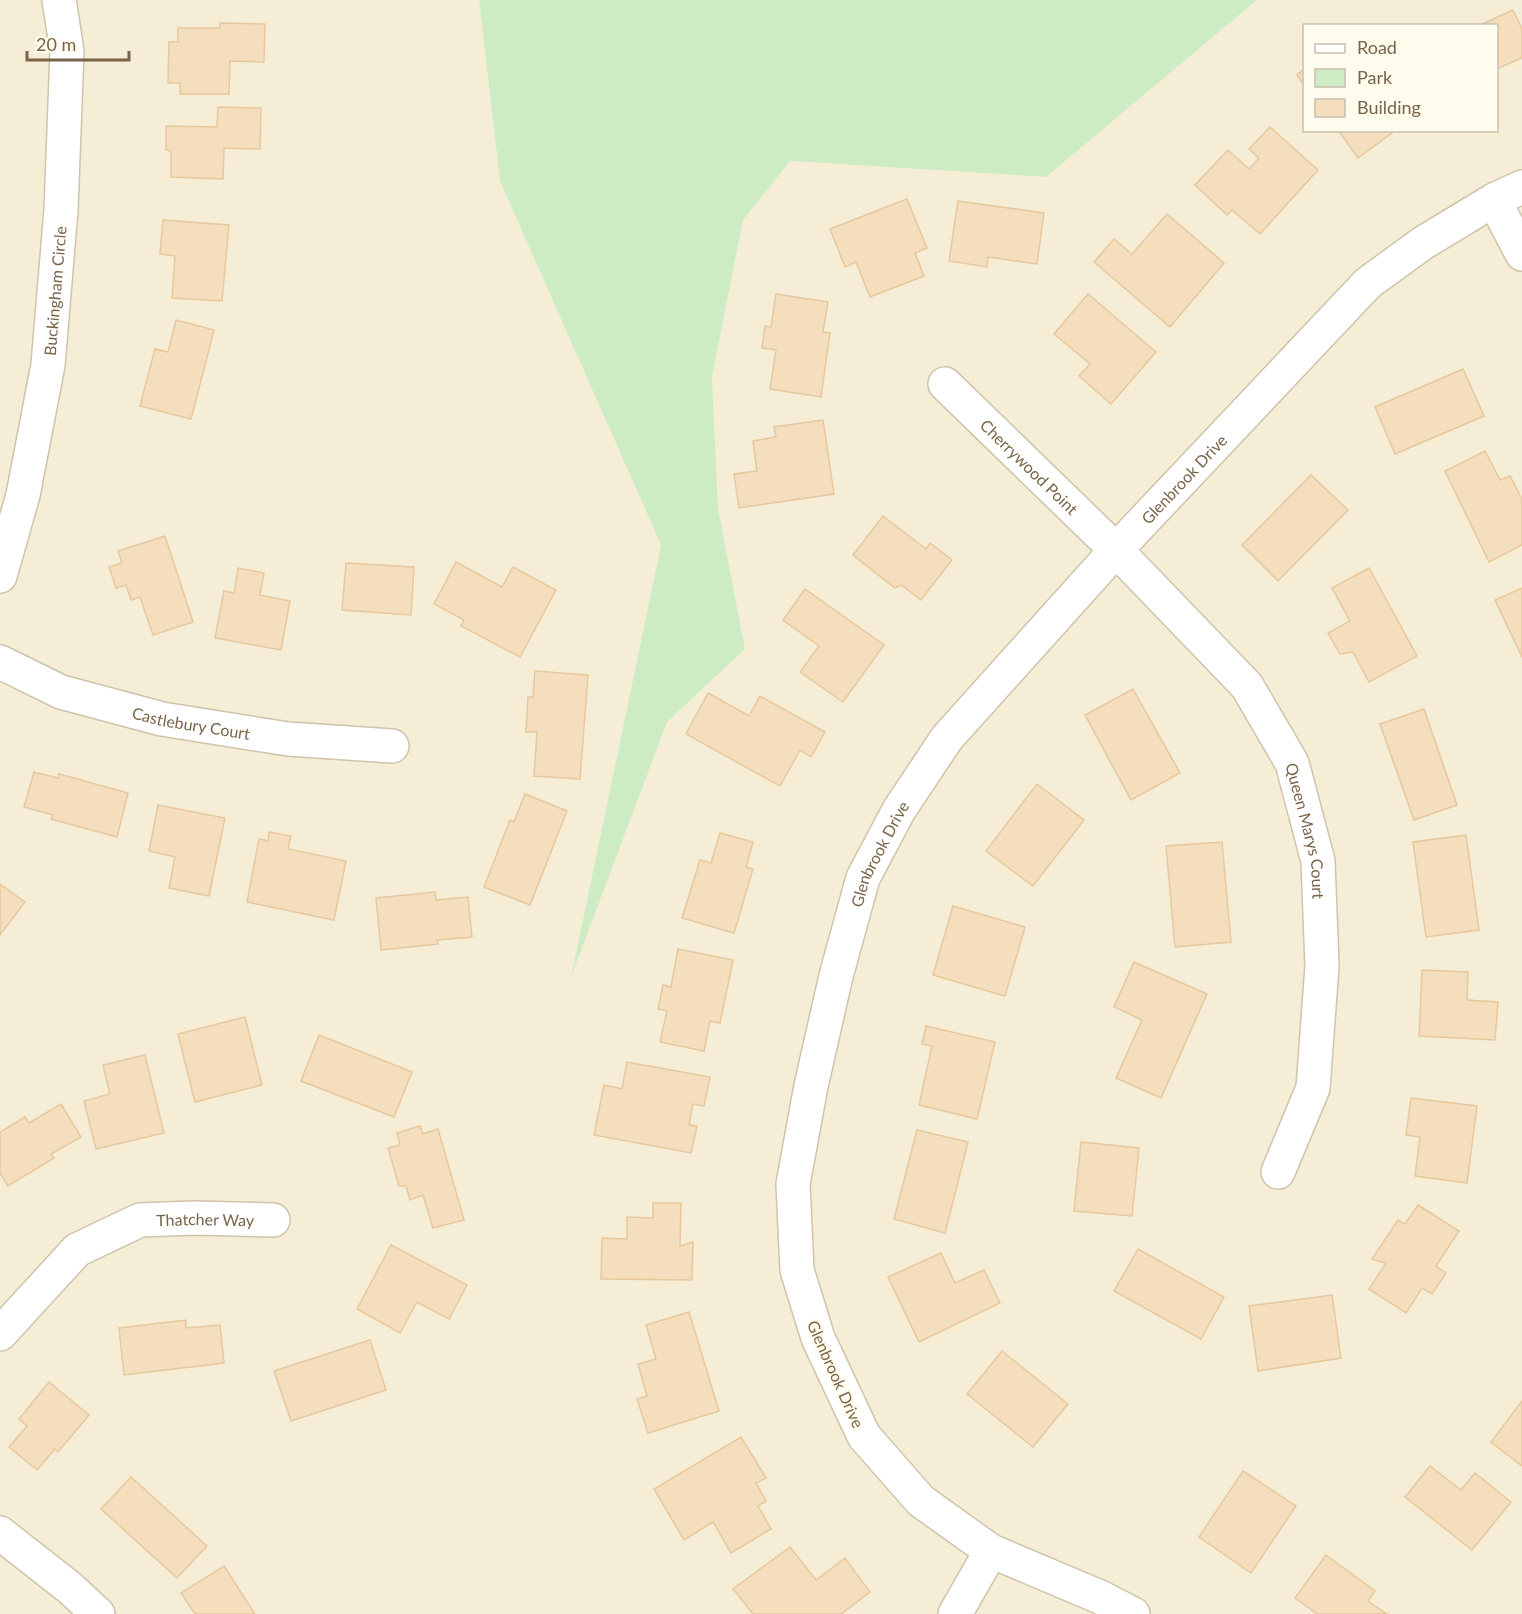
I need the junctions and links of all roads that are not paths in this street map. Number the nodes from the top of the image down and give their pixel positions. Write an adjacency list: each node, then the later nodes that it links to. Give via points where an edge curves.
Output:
1 (59, 0): 6 (street, Buckingham Circle, via 67,63 61,210 48,365 23,495)
2 (1508, 194): 3 (street); 5 (street, Glenbrook Drive, via 1423,243 1368,284)
3 (1522, 254)
4 (945, 384): 5 (street, Cherrywood Point)
5 (1116, 550): 9 (street, Queen Marys Court, via 1247,686 1292,763 1318,861 1322,966 1313,1088); 13 (street, Glenbrook Drive, via 947,738 900,810 864,878 836,976 793,1184 797,1270 818,1338 864,1436 921,1501)
6 (0, 576)
7 (0, 662): 8 (street, Castlebury Court, via 61,692 162,719 288,739)
8 (392, 746)
9 (1278, 1172)
10 (273, 1220): 11 (street, Thatcher Way, via 140,1220 77,1250)
11 (0, 1334)
12 (0, 1533): 14 (street)
13 (991, 1551): 15 (street); 16 (street, Glenbrook Drive, via 1101,1596)
14 (98, 1614)
15 (955, 1614)
16 (1133, 1614)

